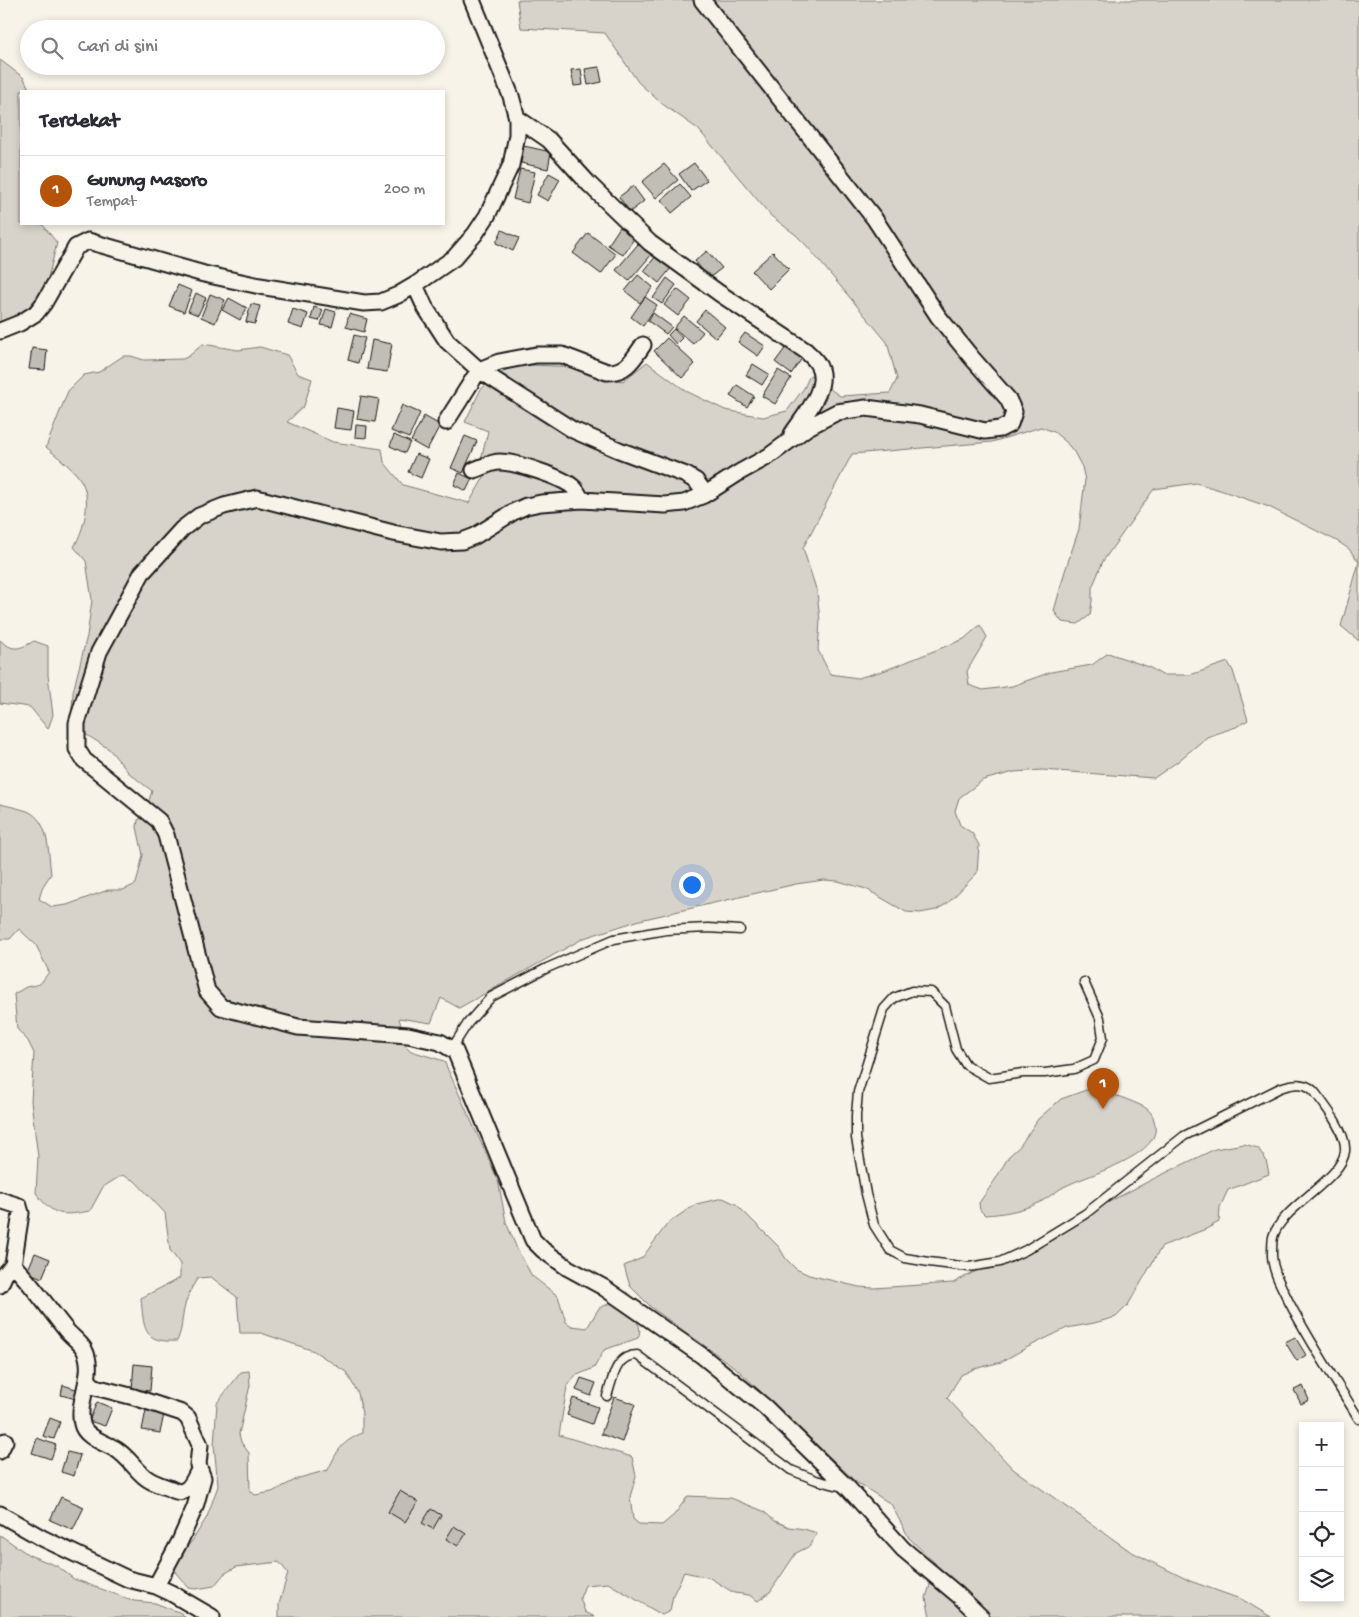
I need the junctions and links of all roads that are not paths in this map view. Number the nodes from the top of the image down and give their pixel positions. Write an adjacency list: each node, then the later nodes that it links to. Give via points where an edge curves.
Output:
1 (472, 0): 3 (street, via 508,87)
2 (702, 0): 9 (street, via 874,218 938,316 1008,398 1014,412 1010,424 1000,430 986,431 920,415 866,408 837,412)
3 (517, 118): 4 (street, via 511,165 487,216 454,258); 9 (street, via 549,140 650,243 806,352 818,364 821,378 818,396)
4 (415, 285): 5 (street, via 381,302 357,302 204,274 88,242 76,247 36,313 20,324); 7 (street, via 425,308 447,341)
5 (0, 331)
6 (644, 345): 7 (street, via 629,365 612,372 562,355 512,359)
7 (479, 370): 8 (street); 11 (street, via 572,430 686,475 696,481)
8 (446, 422)
9 (785, 444): 11 (street)
10 (474, 470): 12 (street, via 500,462 529,468 573,487)
11 (704, 495): 12 (street, via 684,503 665,505)
12 (582, 500): 15 (street, via 526,506 475,536 462,541 441,542 257,498 199,516 182,529 142,573 100,652 77,723 77,749 84,760 159,821 166,835 207,991 220,1007 298,1027 408,1035)
13 (740, 930): 15 (lane, via 666,930 614,939 491,997)
14 (1084, 982): 21 (lane, via 1100,1018 1104,1038 1094,1060 1074,1069 990,1078 966,1065 956,1049 945,1006 931,992 912,991 894,998 884,1009 858,1092 856,1115 856,1138 874,1225 890,1250 905,1258 969,1266 1000,1262 1085,1214 1184,1136 1280,1088 1292,1084 1305,1085 1316,1092 1342,1132 1345,1151 1340,1166 1283,1220 1273,1237 1272,1258 1277,1276 1305,1333)
15 (452, 1048): 23 (street, via 533,1240 568,1268 604,1287 701,1355 765,1407)
16 (0, 1200): 17 (street, via 19,1206 21,1213)
17 (13, 1265): 18 (street); 19 (street, via 82,1347)
18 (0, 1285)
19 (88, 1378): 22 (street, via 95,1387 186,1416 200,1444); 22 (street, via 81,1408 85,1432 118,1451 145,1477 179,1492 189,1488)
20 (607, 1396): 23 (lane, via 619,1362 629,1355 637,1355 791,1470)
21 (1359, 1419)
22 (199, 1470): 25 (street, via 203,1478 195,1507)
23 (848, 1488): 27 (street, via 903,1549)
24 (0, 1514): 25 (street, via 128,1579)
25 (156, 1586): 26 (street)
26 (212, 1617)
27 (981, 1617)

